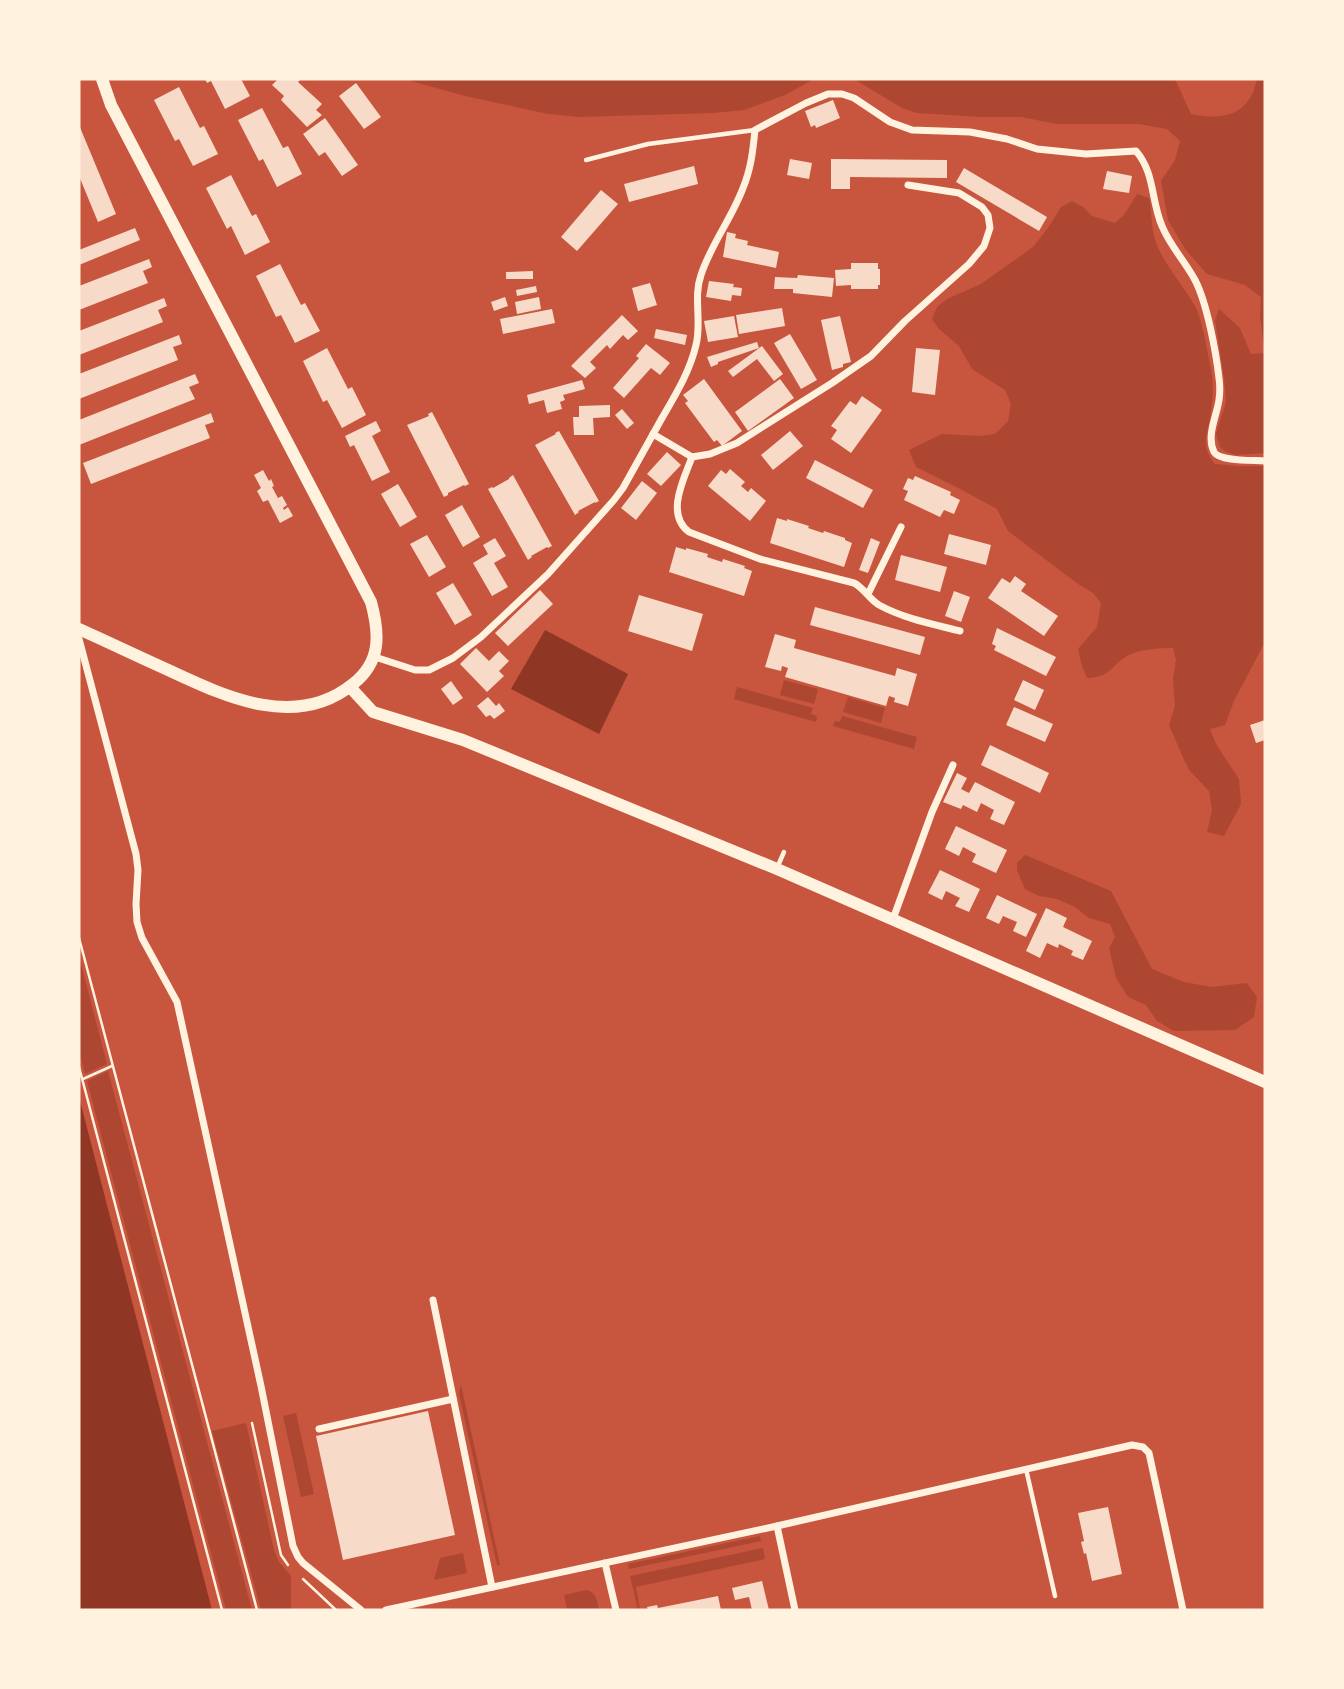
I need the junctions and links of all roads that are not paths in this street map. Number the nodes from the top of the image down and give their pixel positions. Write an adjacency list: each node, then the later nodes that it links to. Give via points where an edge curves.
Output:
1 (102, 79): 13 (street, via 111,105 371,602 376,619)
2 (755, 130): 3 (lane, via 648,144); 5 (street, via 743,188 699,278 698,340 693,358); 7 (street, via 806,103 842,94 912,130 970,132 1037,149 1086,154 1136,151 1150,176 1160,224 1195,281 1207,314 1219,379 1211,436 1214,451 1220,457)
3 (586, 160)
4 (908, 185): 6 (street, via 959,193 982,207 990,228 984,246 871,356 737,443)
5 (653, 434): 6 (street); 13 (street, via 614,500 548,574 481,637 429,670)
6 (692, 457): 9 (street, via 677,507 685,529 760,559 854,583)
7 (1265, 461)
8 (901, 527): 9 (street)
9 (868, 594): 11 (street, via 875,603 904,617)
10 (79, 629): 14 (street, via 215,692 259,705 292,708)
11 (960, 631)
12 (79, 639): 28 (street, via 136,853 137,922 177,1002 293,1546 303,1563)
13 (375, 657): 14 (street)
14 (350, 687): 17 (street, via 373,712 463,740)
15 (953, 765): 18 (street)
16 (784, 852): 17 (lane)
17 (777, 869): 18 (street)
18 (893, 919): 19 (street)
19 (1265, 1082)
20 (433, 1300): 21 (street)
21 (453, 1399): 22 (street); 26 (street)
22 (319, 1429)
23 (1026, 1468): 24 (street); 27 (lane); 32 (street, via 1132,1445 1143,1447 1149,1453)
24 (778, 1526): 25 (street); 31 (street)
25 (605, 1563): 26 (street); 30 (street)
26 (492, 1587): 29 (street)
27 (1055, 1596)
28 (361, 1610)
29 (386, 1610)
30 (615, 1610)
31 (795, 1610)
32 (1183, 1610)

